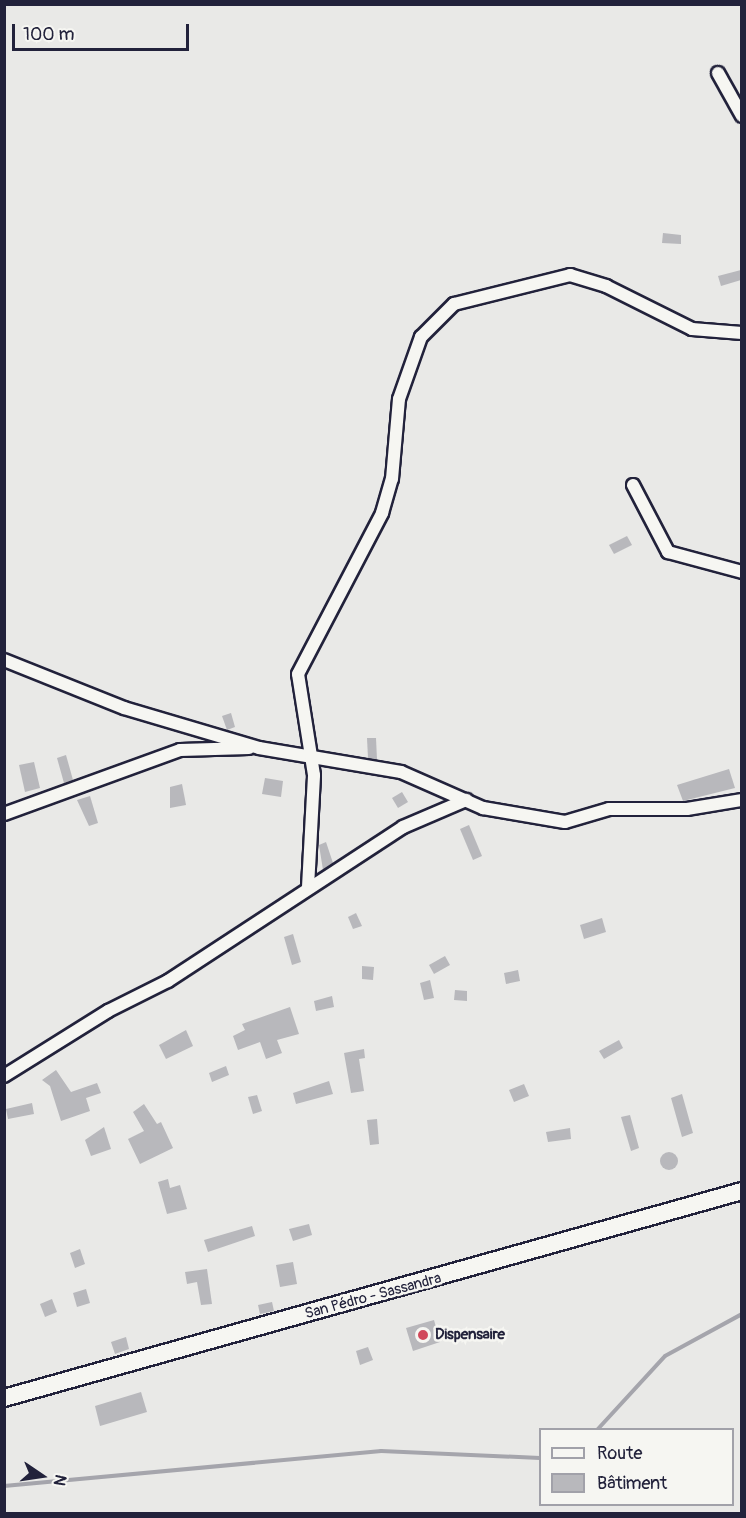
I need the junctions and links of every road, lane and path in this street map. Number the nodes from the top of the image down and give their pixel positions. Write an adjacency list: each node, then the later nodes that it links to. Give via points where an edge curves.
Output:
1 (718, 73): 2 (street)
2 (741, 116)
3 (741, 333): 8 (street, via 692,329 606,286 570,275 454,304 421,337 399,399 392,479 382,513 304,654 298,674)
4 (633, 485): 5 (street, via 668,552)
5 (741, 572)
6 (4, 660): 7 (street, via 124,708)
7 (260, 748): 8 (street); 11 (street, via 180,750)
8 (309, 753): 9 (street, via 401,772); 12 (street, via 314,775)
9 (466, 800): 10 (street, via 565,822 609,809 687,809); 12 (street, via 403,827)
10 (741, 800)
11 (4, 814)
12 (308, 887): 13 (street, via 168,981 108,1011)
13 (4, 1076)
14 (741, 1191): 15 (main road, San Pédro - Sassandra)
15 (4, 1398)

